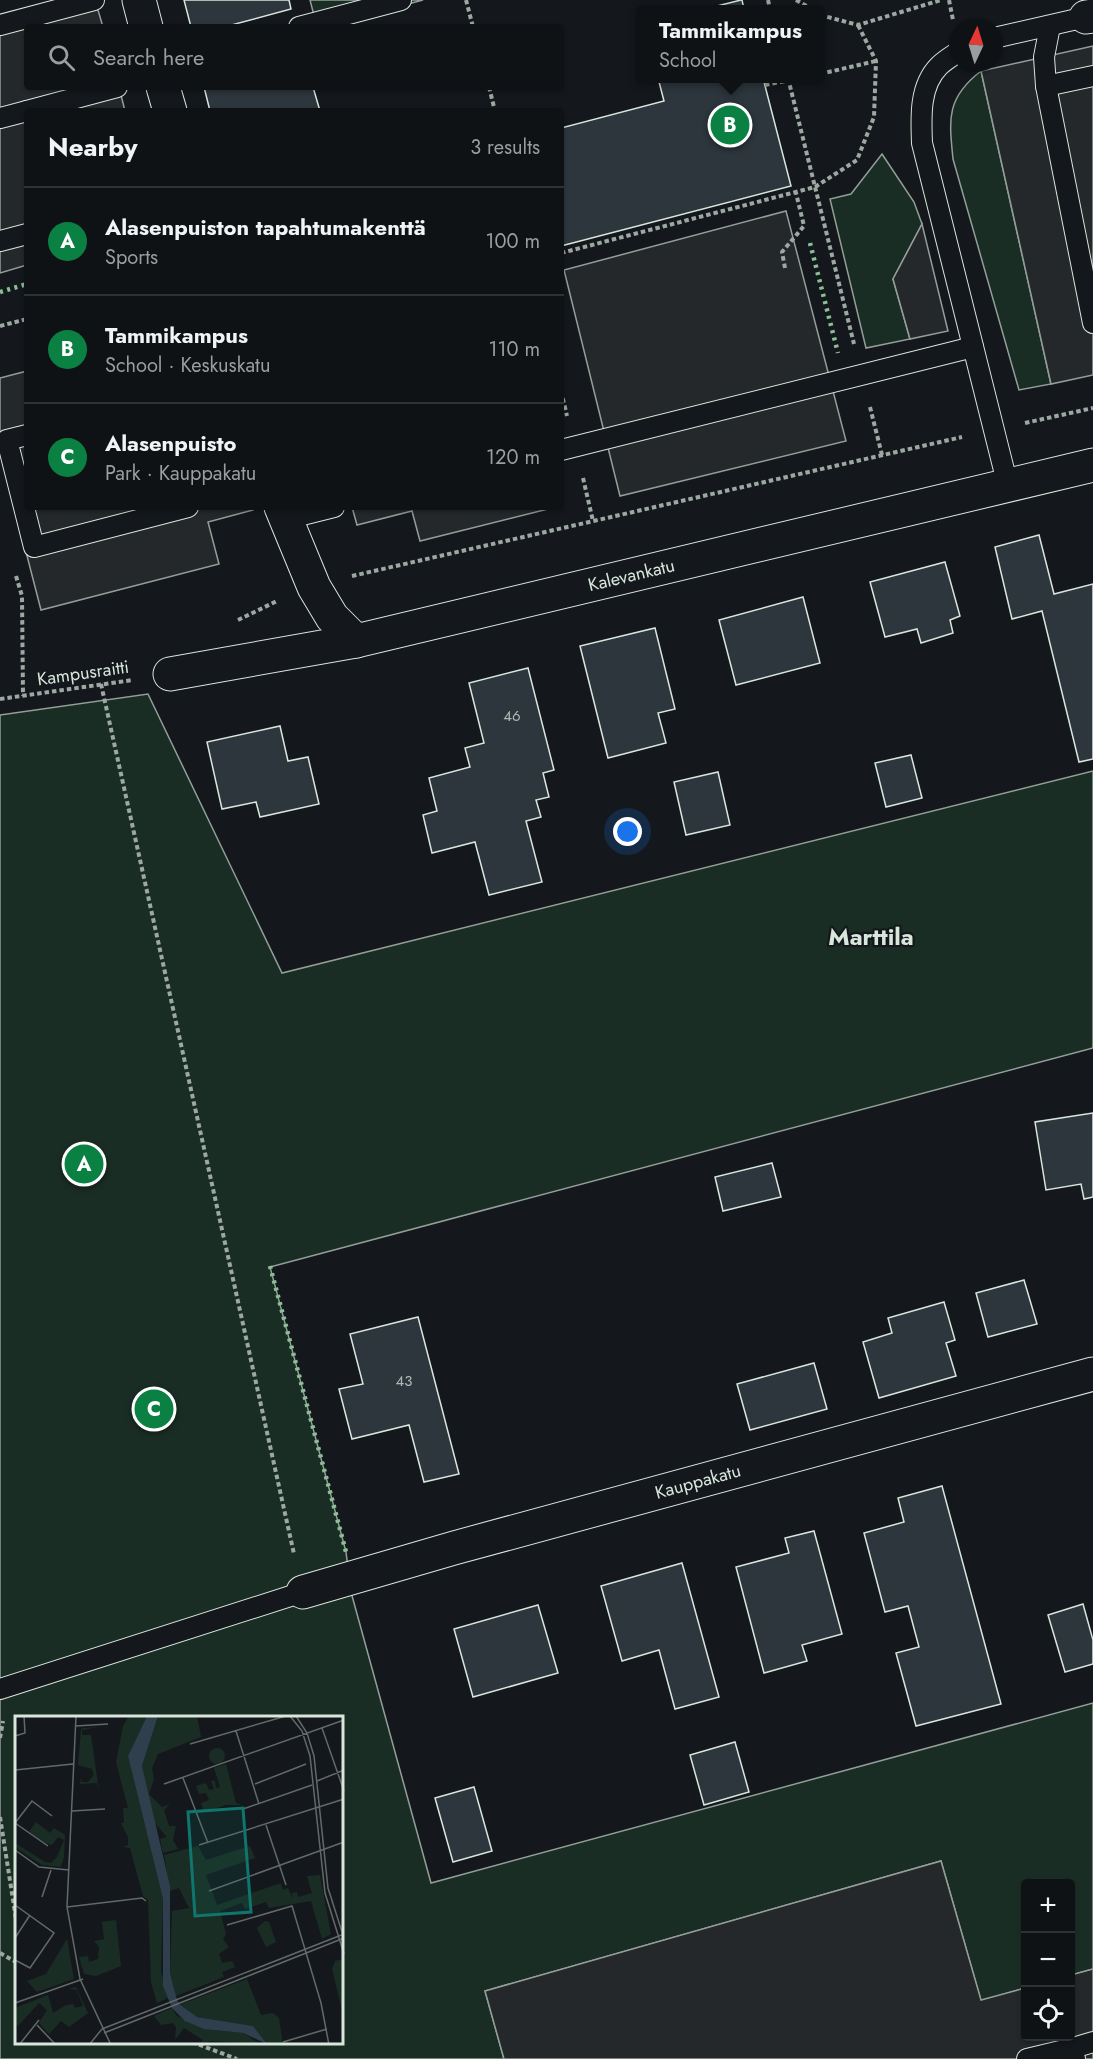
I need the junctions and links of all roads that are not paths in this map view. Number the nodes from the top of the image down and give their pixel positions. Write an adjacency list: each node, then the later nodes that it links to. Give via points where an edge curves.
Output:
1 (94, 0): 4 (lane)
2 (139, 0): 6 (street)
3 (401, 0): 7 (lane)
4 (71, 3): 8 (lane)
5 (1090, 17): 9 (lane)
6 (145, 24)
7 (309, 24)
8 (0, 25)
9 (1050, 26): 10 (lane); 13 (lane, via 1044,57)
10 (1003, 36)
11 (949, 59): 23 (lane, via 929,80 920,111 922,143)
12 (1093, 76): 13 (lane)
13 (1046, 86): 22 (lane)
14 (106, 90): 16 (lane)
15 (164, 90): 17 (street)
16 (38, 108)
17 (169, 108)
18 (24, 112): 19 (lane)
19 (0, 118)
20 (24, 235): 21 (lane)
21 (0, 241)
22 (1093, 323)
23 (973, 348): 25 (lane); 27 (lane)
24 (24, 436): 28 (lane, via 7,440)
25 (564, 449)
26 (1093, 465): 27 (street, Kalevankatu)
27 (1008, 486): 33 (street, Kalevankatu)
28 (24, 507)
29 (25, 510): 30 (lane, via 34,547)
30 (176, 510)
31 (309, 510): 32 (lane)
32 (284, 513): 33 (street, via 314,587 332,617)
33 (356, 642): 34 (street, Kalevankatu)
34 (170, 674)
35 (1093, 1374): 36 (street, Kauppakatu)
36 (303, 1592): 37 (lane)
37 (0, 1689)
38 (1093, 2042): 39 (lane)
39 (1074, 2053): 40 (lane)
40 (1027, 2059)

